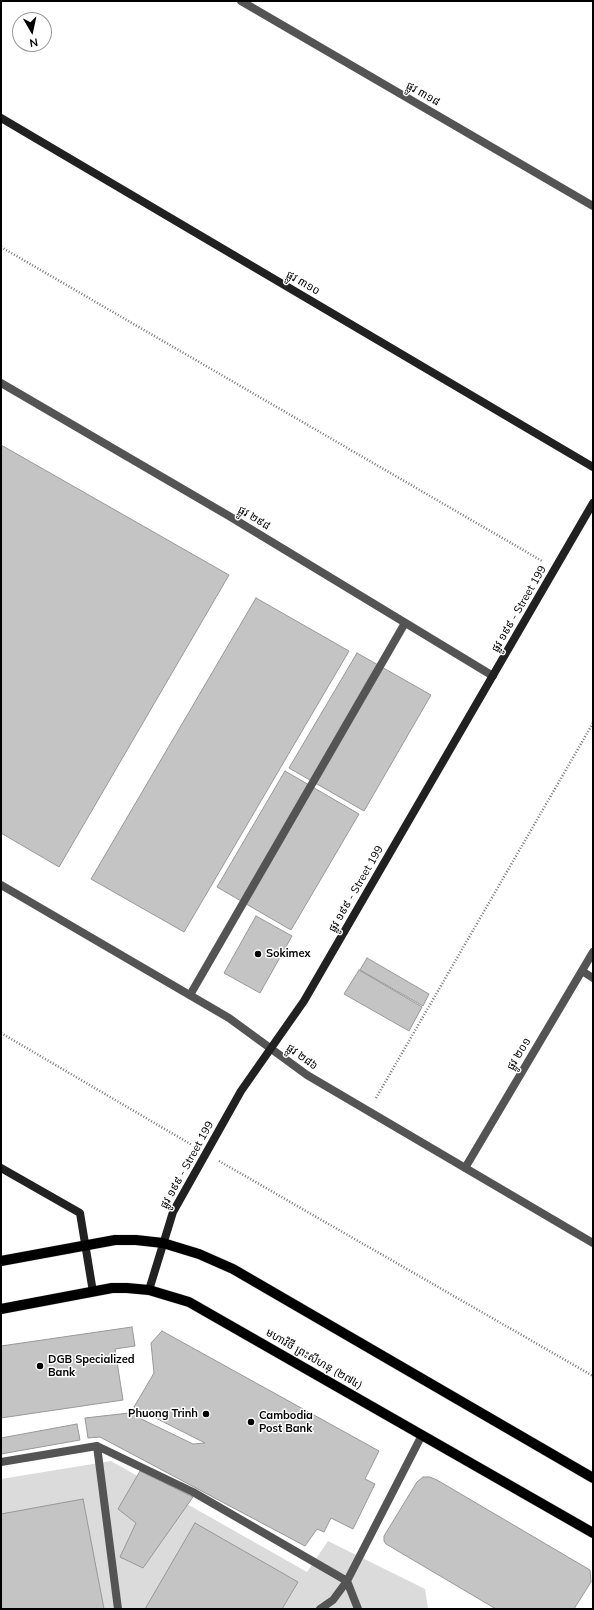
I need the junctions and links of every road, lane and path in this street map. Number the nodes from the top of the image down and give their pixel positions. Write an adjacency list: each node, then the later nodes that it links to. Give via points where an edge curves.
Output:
1 (241, 1): 3 (street, ផ្លូវ ៣១៨)
2 (1, 118): 6 (street, ផ្លូវ ៣១០)
3 (593, 206)
4 (1, 247): 8 (path)
5 (1, 383): 9 (street, ផ្លូវ ២៩៨, via 229,516)
6 (593, 467)
7 (593, 503): 8 (street, ផ្លូវ ១៩៩ - Street 199)
8 (555, 569): 10 (street, ផ្លូវ ១៩៩ - Street 199)
9 (404, 623): 10 (street, ផ្លូវ ២៩៨); 16 (street)
10 (493, 676): 18 (street, ផ្លូវ ១៩៩ - Street 199, via 304,1001)
11 (593, 723): 19 (path)
12 (1, 885): 16 (street, ផ្លូវ ២៨៦)
13 (593, 952): 14 (street, ផ្លូវ ២០១)
14 (582, 971): 15 (street); 22 (street, ផ្លូវ ២០១)
15 (593, 978)
16 (190, 995): 18 (street, ផ្លូវ ២៨៦)
17 (1, 1033): 20 (path)
18 (271, 1047): 19 (street, ផ្លូវ ២៨៦, via 307,1075); 20 (street, ផ្លូវ ១៩៩ - Street 199, via 242,1090)
19 (368, 1111): 22 (street, ផ្លូវ ២៨៦)
20 (206, 1153): 23 (street, ផ្លូវ ១៩៩ - Street 199, via 173,1212); 30 (path)
21 (1, 1168): 25 (street, via 80,1213)
22 (465, 1168): 24 (street, ផ្លូវ ២៨៦)
23 (164, 1243): 25 (main road, via 115,1240); 27 (street, ផ្លូវ ១៩៩ - Street 199); 34 (main road, via 199,1254 233,1269)
24 (593, 1243)
25 (85, 1246): 26 (main road); 28 (street)
26 (1, 1261)
27 (149, 1290): 28 (main road, មហាវិថី ព្រះសីហនុ (២៧៤), via 127,1288); 31 (main road, មហាវិថី ព្រះសីហនុ (២៧៤), via 189,1302)
28 (93, 1292): 29 (main road, មហាវិថី ព្រះសីហនុ (២៧៤))
29 (1, 1309)
30 (593, 1376)
31 (422, 1435): 35 (main road, មហាវិថី ព្រះសីហនុ (២៧៤)); 36 (street)
32 (97, 1446): 33 (street); 36 (street, via 192,1492); 37 (street)
33 (1, 1462)
34 (593, 1478)
35 (593, 1533)
36 (347, 1581): 38 (street, via 332,1600); 39 (street)
37 (118, 1609)
38 (320, 1609)
39 (358, 1609)

